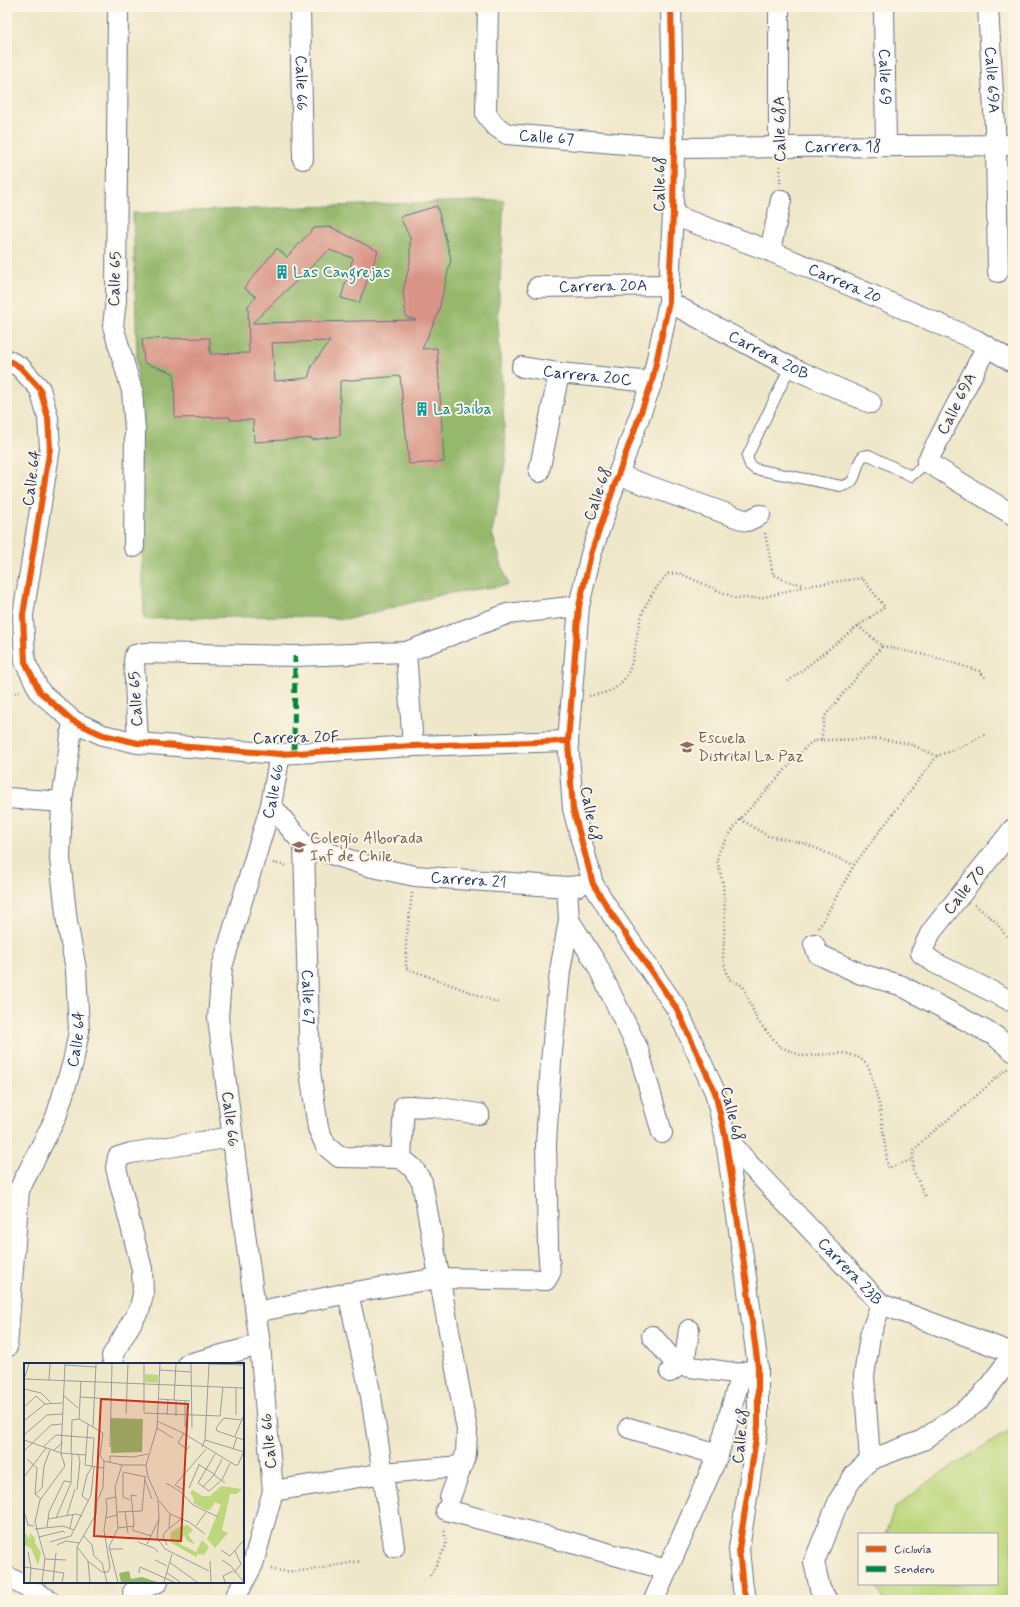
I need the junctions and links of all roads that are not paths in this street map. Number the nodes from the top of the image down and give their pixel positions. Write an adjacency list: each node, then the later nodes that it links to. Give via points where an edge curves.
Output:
1 (118, 7): 32 (street, Calle 65, via 116,300 112,326 132,391 135,430)
2 (300, 7): 12 (street, Calle 66)
3 (488, 7): 11 (street, Calle 67, via 486,114 494,125 507,134)
4 (671, 7): 11 (street, Calle 68)
5 (779, 7): 10 (street, Calle 68A)
6 (884, 7): 9 (street, Calle 69)
7 (988, 7): 8 (street, Calle 69A)
8 (1004, 145): 9 (street, Carrera 18); 16 (street, Calle 69A)
9 (886, 146): 10 (street, Carrera 18)
10 (779, 147): 11 (street, Carrera 18)
11 (674, 148): 14 (street, Calle 68)
12 (303, 159)
13 (781, 200): 15 (street)
14 (673, 215): 15 (street, Carrera 20); 18 (street, Calle 68)
15 (770, 251): 19 (street, Carrera 20)
16 (998, 272)
17 (538, 287): 18 (street, Carrera 20A)
18 (669, 293): 23 (street, Carrera 20B); 25 (street, Calle 68)
19 (987, 346): 20 (street, Carrera 20); 27 (street, Calle 69A)
20 (1013, 362)
21 (13, 364): 35 (street, Calle 64, via 40,389 48,418 50,448 23,615 26,662)
22 (522, 367): 24 (street, Carrera 20C)
23 (790, 367): 26 (street, Carrera 20B); 27 (lane, via 747,456 750,465 755,469 849,486 863,456 869,455 911,476)
24 (559, 373): 25 (street, Carrera 20C); 28 (street)
25 (652, 382): 29 (street, Calle 68)
26 (871, 404)
27 (927, 462): 31 (street)
28 (539, 472)
29 (618, 475): 30 (street, via 747,521); 33 (street, Calle 68, via 591,554)
30 (760, 515)
31 (1013, 515)
32 (134, 547)
33 (579, 606): 34 (street, via 507,614); 37 (street, Calle 68)
34 (406, 652): 38 (street, Calle 65, via 295,656 144,653 135,655); 39 (street)
35 (40, 692): 36 (street, Carrera 20F)
36 (73, 721): 38 (street, Carrera 20F, via 103,735); 42 (street, Calle 64)
37 (568, 741): 39 (street, Carrera 20F); 46 (street, Calle 68, via 573,809)
38 (138, 743): 40 (street, Carrera 20F)
39 (413, 746): 40 (street, Carrera 20F)
40 (280, 754): 43 (street, Calle 66)
41 (7, 798): 42 (street)
42 (62, 802): 64 (street, Calle 64, via 60,859 67,922 76,969 79,1031 73,1062 56,1117 19,1190)
43 (271, 805): 45 (street); 55 (street, Calle 66, via 222,967 218,1018)
44 (1013, 828): 50 (street, Calle 70, via 931,932 921,953 935,964)
45 (304, 845): 47 (street, Carrera 21, via 368,866 415,876); 56 (street, Calle 67, via 310,1071 318,1128 326,1146 339,1157)
46 (593, 884): 47 (street, Carrera 21); 54 (street, Calle 68, via 677,1009 715,1092)
47 (567, 887): 48 (street)
48 (569, 920): 53 (street, via 596,964 638,1049); 57 (street, via 551,1062 546,1144 550,1273 546,1280)
49 (814, 944): 51 (street, via 818,954 861,974 900,985 995,1036)
50 (1013, 1002)
51 (1013, 1050)
52 (479, 1114): 56 (street, via 404,1106)
53 (662, 1133)
54 (725, 1135): 59 (street, Carrera 23B, via 746,1161); 69 (street, Calle 68, via 746,1276)
55 (232, 1138): 60 (street, Calle 66); 66 (street, via 118,1157 116,1168 142,1269 143,1294 140,1308 112,1356)
56 (401, 1158): 57 (street, via 413,1168 422,1182)
57 (439, 1278): 58 (street); 73 (street, via 467,1430 466,1454)
58 (348, 1294): 60 (street); 74 (street, via 372,1396)
59 (881, 1304): 65 (street, Carrera 23B); 72 (street, via 870,1336 864,1376)
60 (256, 1312): 63 (street, Calle 66)
61 (689, 1330): 68 (street)
62 (652, 1336): 68 (street)
63 (260, 1345): 67 (street); 75 (street, Calle 66)
64 (7, 1346)
65 (1013, 1354): 72 (street, via 977,1402 924,1440)
66 (114, 1363)
67 (192, 1363)
68 (677, 1368): 69 (street)
69 (749, 1371): 71 (street, Calle 68); 87 (street, Calle 68, via 758,1426 739,1549 743,1589)
70 (629, 1428): 71 (street)
71 (718, 1455): 78 (street, Calle 68)
72 (870, 1460): 88 (street, via 855,1474 839,1500 814,1562 820,1588)
73 (461, 1466): 74 (street); 78 (street, via 448,1504)
74 (384, 1473): 75 (street); 76 (street)
75 (274, 1491): 77 (street)
76 (394, 1547)
77 (248, 1565): 79 (street)
78 (667, 1570): 86 (street, Calle 68)
79 (244, 1575)
80 (10, 1578): 84 (street)
81 (155, 1583): 83 (street)
82 (241, 1583): 85 (street)
83 (131, 1591)
84 (49, 1600)
85 (234, 1600)
86 (654, 1600)
87 (747, 1600)
88 (827, 1600)

